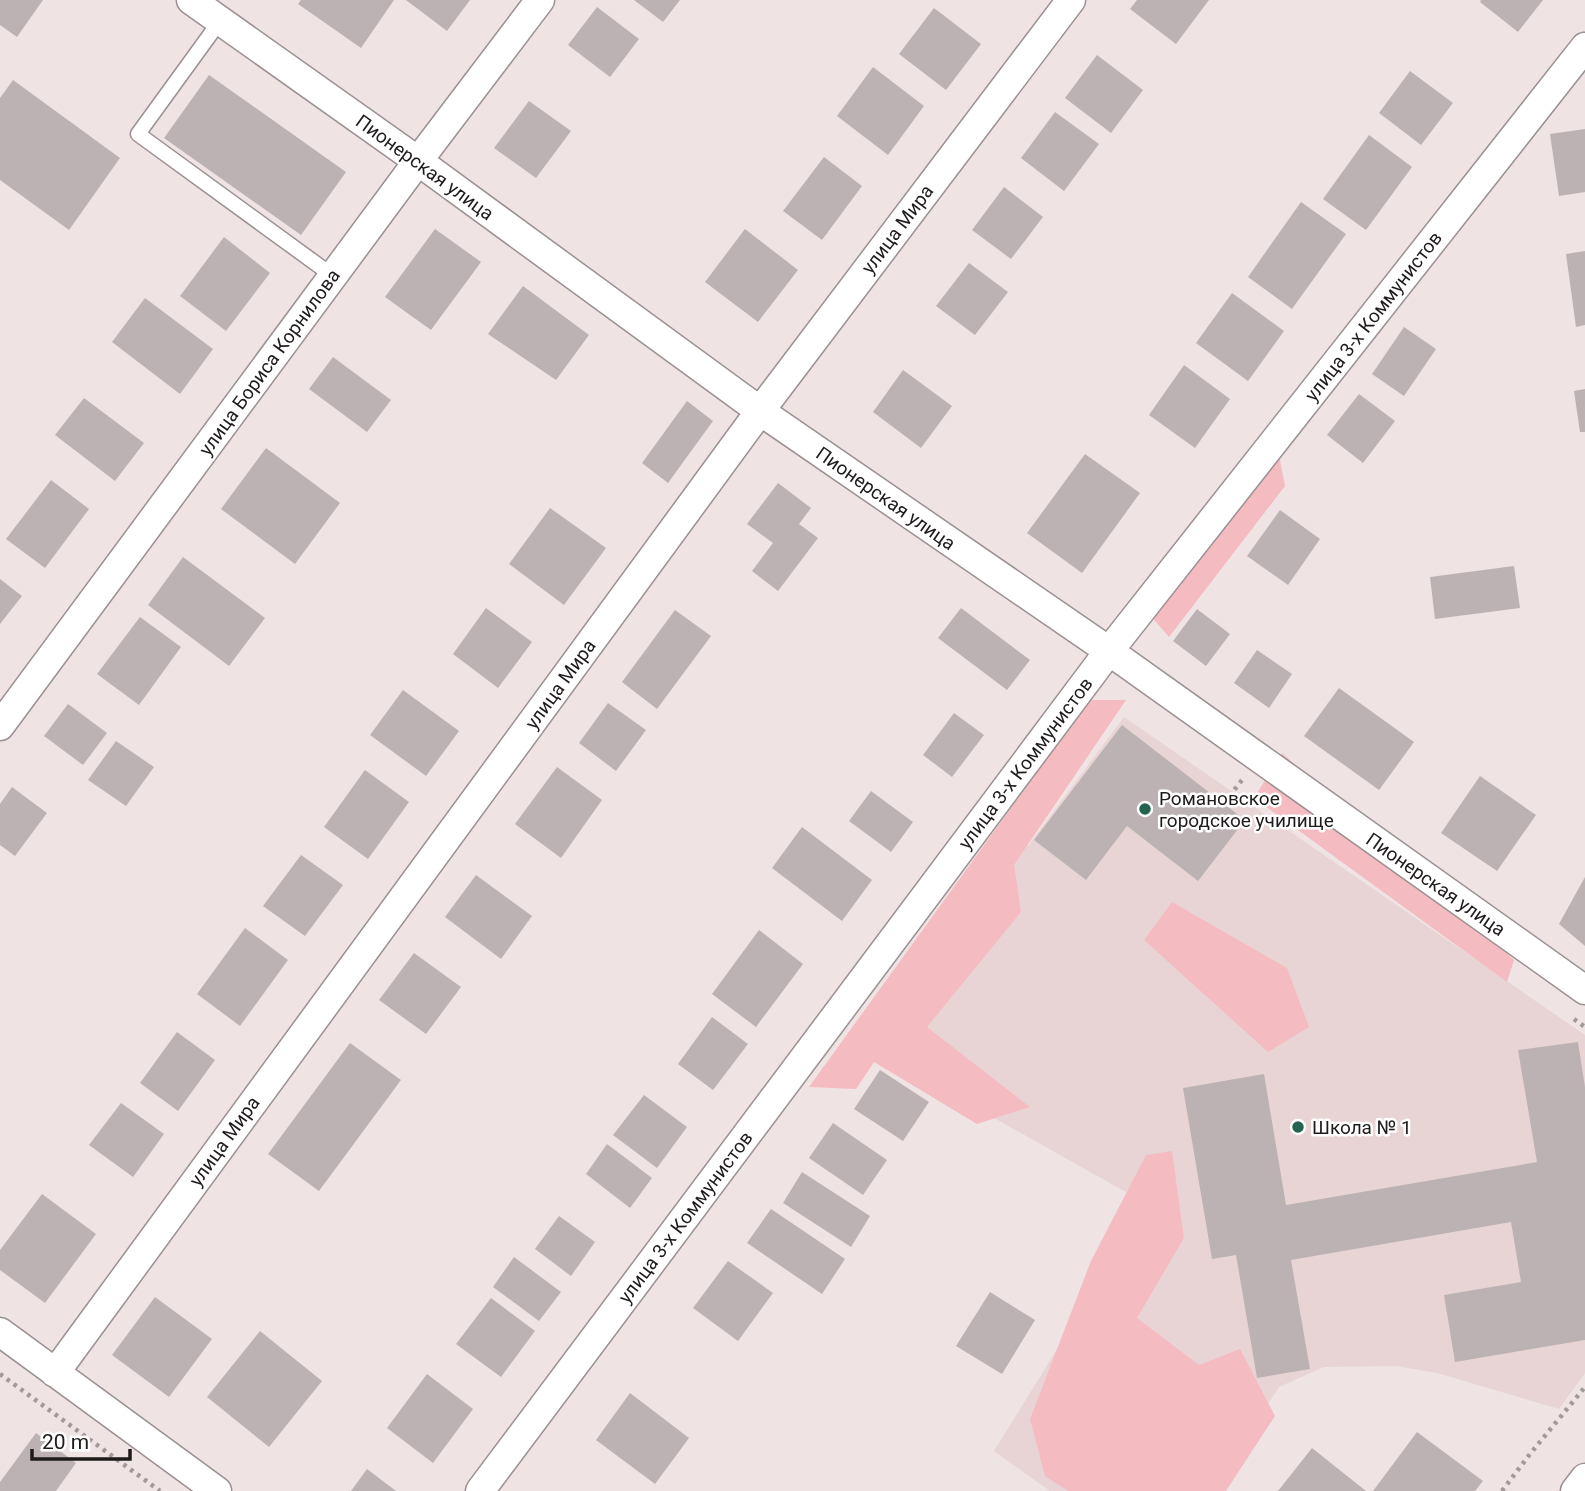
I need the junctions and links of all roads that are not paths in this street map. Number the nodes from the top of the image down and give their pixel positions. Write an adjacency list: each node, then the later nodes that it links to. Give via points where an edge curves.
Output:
1 (191, 0): 4 (street, Пионерская улица)
2 (540, 0): 6 (street, улица Бориса Корнилова)
3 (1070, 0): 8 (street, улица Мира)
4 (220, 21): 6 (street, Пионерская улица); 7 (lane, via 138,134)
5 (1585, 47): 9 (street, улица 3-х Коммунистов)
6 (418, 161): 7 (street, улица Бориса Корнилова); 8 (street, Пионерская улица)
7 (333, 276): 10 (street, улица Бориса Корнилова)
8 (760, 411): 9 (street, Пионерская улица); 13 (street, улица Мира)
9 (1108, 651): 11 (street, Пионерская улица); 16 (street, улица 3-х Коммунистов)
10 (0, 726)
11 (1585, 990)
12 (0, 1332): 13 (street)
13 (55, 1373): 15 (street)
14 (1585, 1478): 17 (street)
15 (216, 1491)
16 (480, 1491)
17 (1575, 1491)

